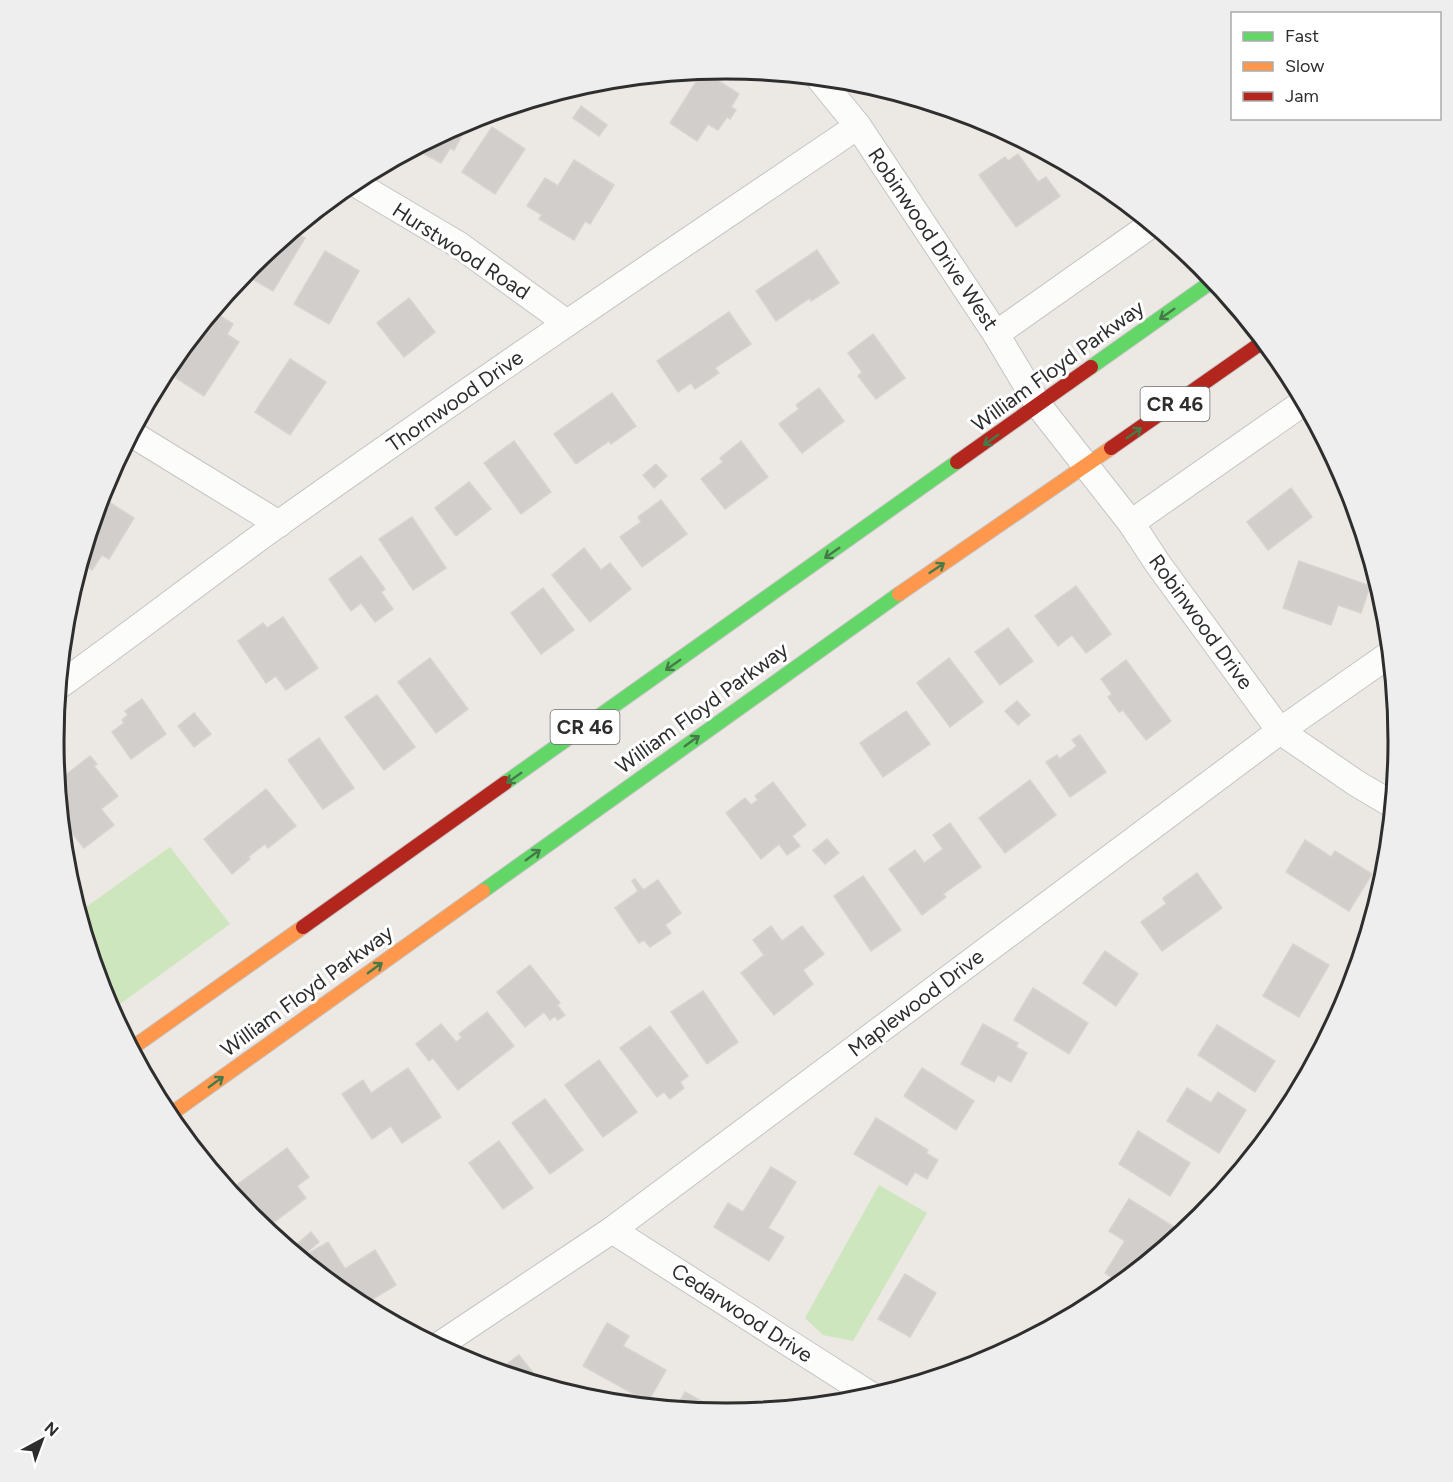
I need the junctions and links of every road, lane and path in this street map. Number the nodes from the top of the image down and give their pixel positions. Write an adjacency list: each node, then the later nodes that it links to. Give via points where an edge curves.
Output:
1 (826, 87): 2 (street, Robinwood Drive West)
2 (858, 126): 6 (street, Thornwood Drive); 7 (street, Robinwood Drive West)
3 (363, 188): 6 (street, Hurstwood Road, via 459,245)
4 (1145, 229): 7 (street)
5 (1206, 286): 9 (highway, William Floyd Parkway / CR 46, one-way to 9)
6 (567, 323): 14 (street, Thornwood Drive)
7 (996, 334): 9 (street, Robinwood Drive West)
8 (1257, 346): 12 (highway, William Floyd Parkway / CR 46, one-way to 8)
9 (1039, 406): 12 (street, Robinwood Drive); 19 (highway, William Floyd Parkway / CR 46, one-way to 19)
10 (1298, 406): 13 (street)
11 (138, 438): 14 (street)
12 (1086, 466): 13 (street, Robinwood Drive); 20 (highway, William Floyd Parkway / CR 46, one-way to 12, via 879,608)
13 (1131, 523): 17 (street, Robinwood Drive)
14 (279, 524): 16 (street, Thornwood Drive)
15 (1383, 659): 17 (street, Maplewood Drive)
16 (68, 679)
17 (1280, 731): 18 (street, Robinwood Drive); 21 (street, Maplewood Drive)
18 (1385, 801)
19 (138, 1044)
20 (177, 1110)
21 (612, 1230): 22 (street, Maplewood Drive); 23 (street, Cedarwood Drive)
22 (446, 1341)
23 (861, 1389)

